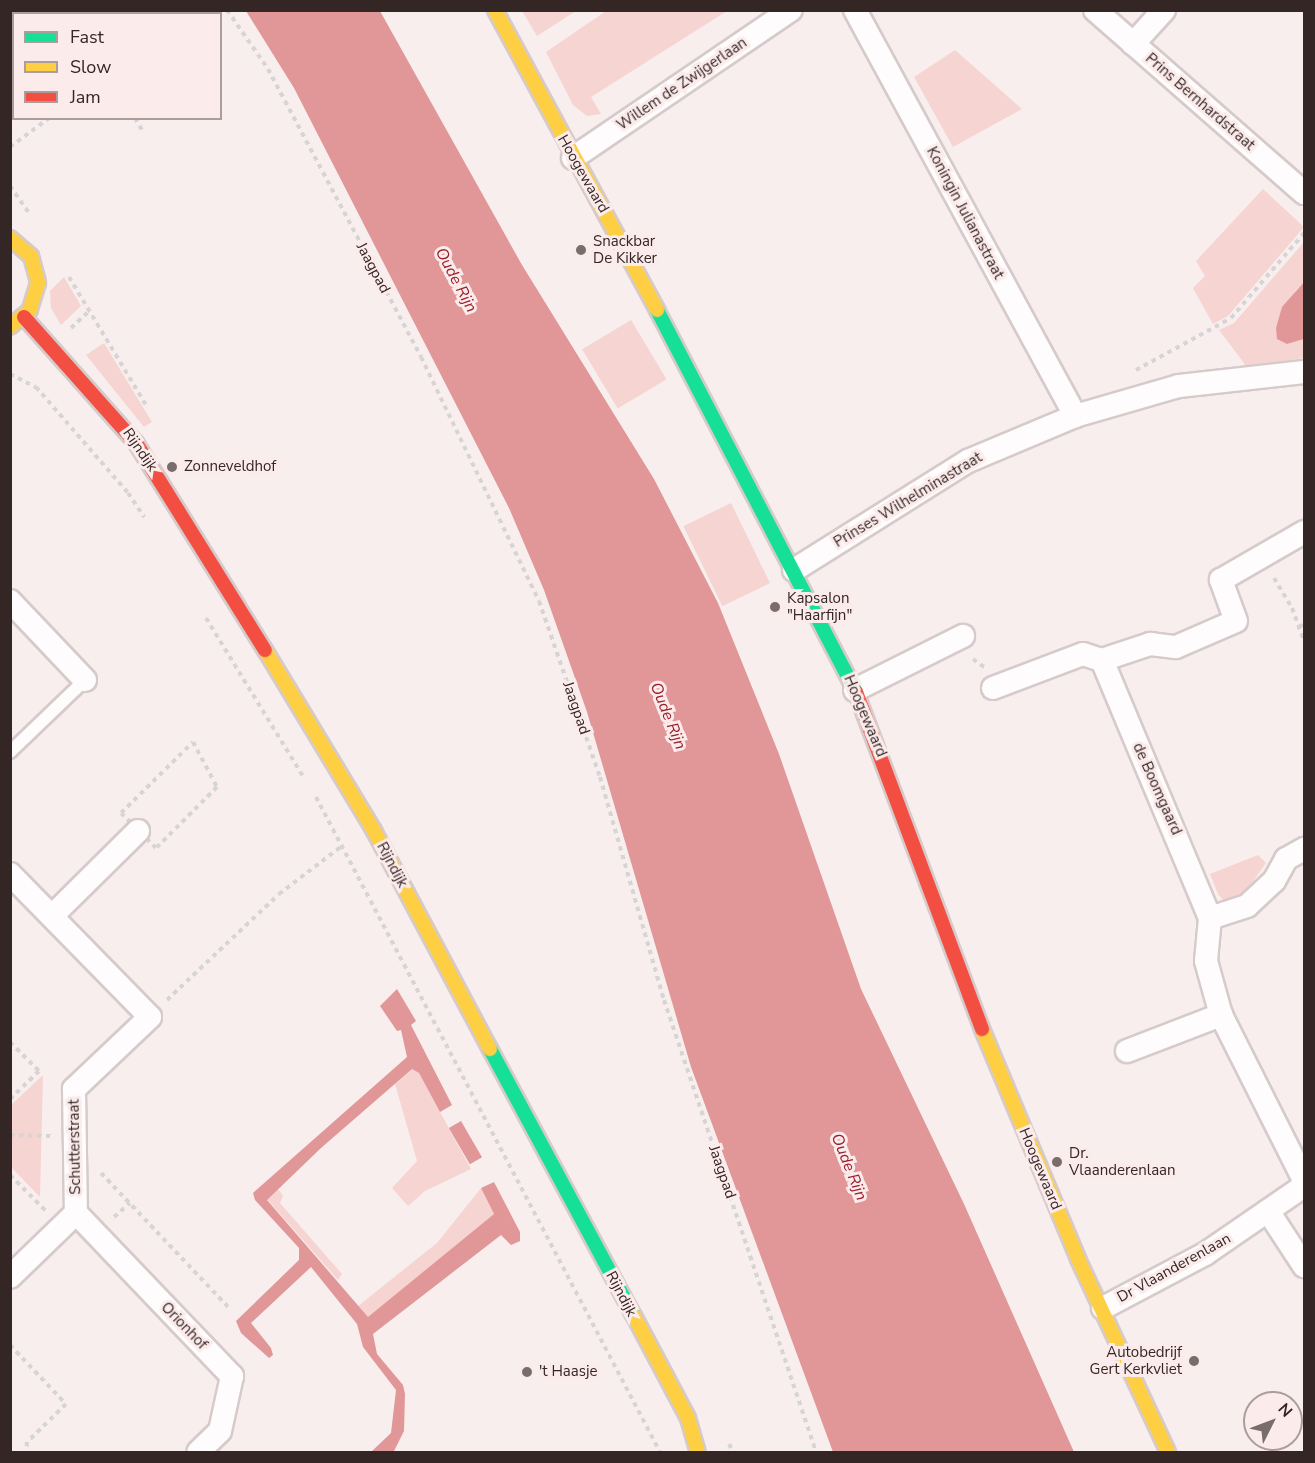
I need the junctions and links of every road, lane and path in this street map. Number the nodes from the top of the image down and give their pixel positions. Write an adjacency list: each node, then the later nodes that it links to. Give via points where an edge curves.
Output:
1 (226, 10): 66 (path, Jaagpad, via 268,69 421,357 539,601 600,777 664,1000)
2 (495, 10): 12 (street, Hoogewaard)
3 (791, 10): 12 (street, Willem de Zwijgerlaan)
4 (855, 10): 21 (street, Koningin Julianastraat)
5 (1095, 10): 7 (street, Prins Bernhardstraat)
6 (1164, 10): 7 (street)
7 (1133, 44): 13 (street, Prins Bernhardstraat)
8 (46, 120): 11 (path)
9 (136, 120): 10 (path)
10 (142, 130)
11 (10, 147)
12 (573, 158): 25 (street, Hoogewaard, via 622,241)
13 (1305, 193)
14 (1305, 233): 19 (path, via 1231,318)
15 (10, 238): 16 (street, via 25,248 38,274 34,302)
16 (24, 317): 17 (street); 65 (street, Rijndijk, via 136,443 312,726 380,841 682,1408)
17 (10, 327)
18 (1305, 372): 21 (street, Prinses Wilhelminastraat, via 1179,386)
19 (1130, 373)
20 (10, 374): 22 (path, via 36,387 121,485)
21 (1075, 416): 25 (street, Prinses Wilhelminastraat, via 968,461)
22 (147, 523)
23 (1305, 532): 24 (street)
24 (1261, 557): 29 (path); 32 (street, via 1221,580 1236,621 1176,647 1150,644)
25 (794, 570): 35 (street, Hoogewaard)
26 (10, 601): 33 (street)
27 (201, 608): 37 (path)
28 (1305, 624): 29 (path)
29 (1299, 627): 31 (path)
30 (963, 636): 34 (path, via 975,664 982,663); 35 (street)
31 (1305, 641)
32 (1102, 660): 34 (street, via 1083,654); 44 (street, de Boomgaard)
33 (85, 680): 36 (lane)
34 (993, 688)
35 (855, 690): 60 (street, Hoogewaard, via 900,802 956,967 1073,1248)
36 (10, 752)
37 (308, 783)
38 (313, 792): 40 (path)
39 (138, 831): 39 (path, via 156,848 217,787 193,742 121,813); 43 (street)
40 (343, 844): 46 (path, via 279,894); 64 (path)
41 (1305, 849): 44 (street, via 1286,859 1274,881 1247,906)
42 (10, 874): 43 (street)
43 (52, 916): 46 (street)
44 (1210, 918): 45 (street, de Boomgaard, via 1206,961)
45 (1221, 1015): 48 (street); 53 (street, de Boomgaard)
46 (150, 1017): 51 (street, Schutterstraat, via 75,1089)
47 (10, 1042): 49 (path, via 39,1071)
48 (1127, 1051)
49 (10, 1099)
50 (10, 1135): 51 (path)
51 (73, 1141): 56 (street, Schutterstraat); 59 (path)
52 (10, 1175): 56 (path)
53 (1305, 1180)
54 (1305, 1186): 55 (street, Dr Vlaanderenlaan)
55 (1268, 1211): 57 (street); 60 (street, Dr Vlaanderenlaan, via 1205,1254)
56 (69, 1220): 58 (street); 63 (street, Orionhof, via 232,1376 220,1431)
57 (1305, 1266)
58 (10, 1277)
59 (229, 1308)
60 (1103, 1308): 67 (street, Hoogewaard)
61 (10, 1345): 62 (path, via 66,1404 27,1442)
62 (26, 1452)
63 (198, 1452)
64 (660, 1452)
65 (698, 1452)
66 (816, 1452)
67 (1168, 1452)

